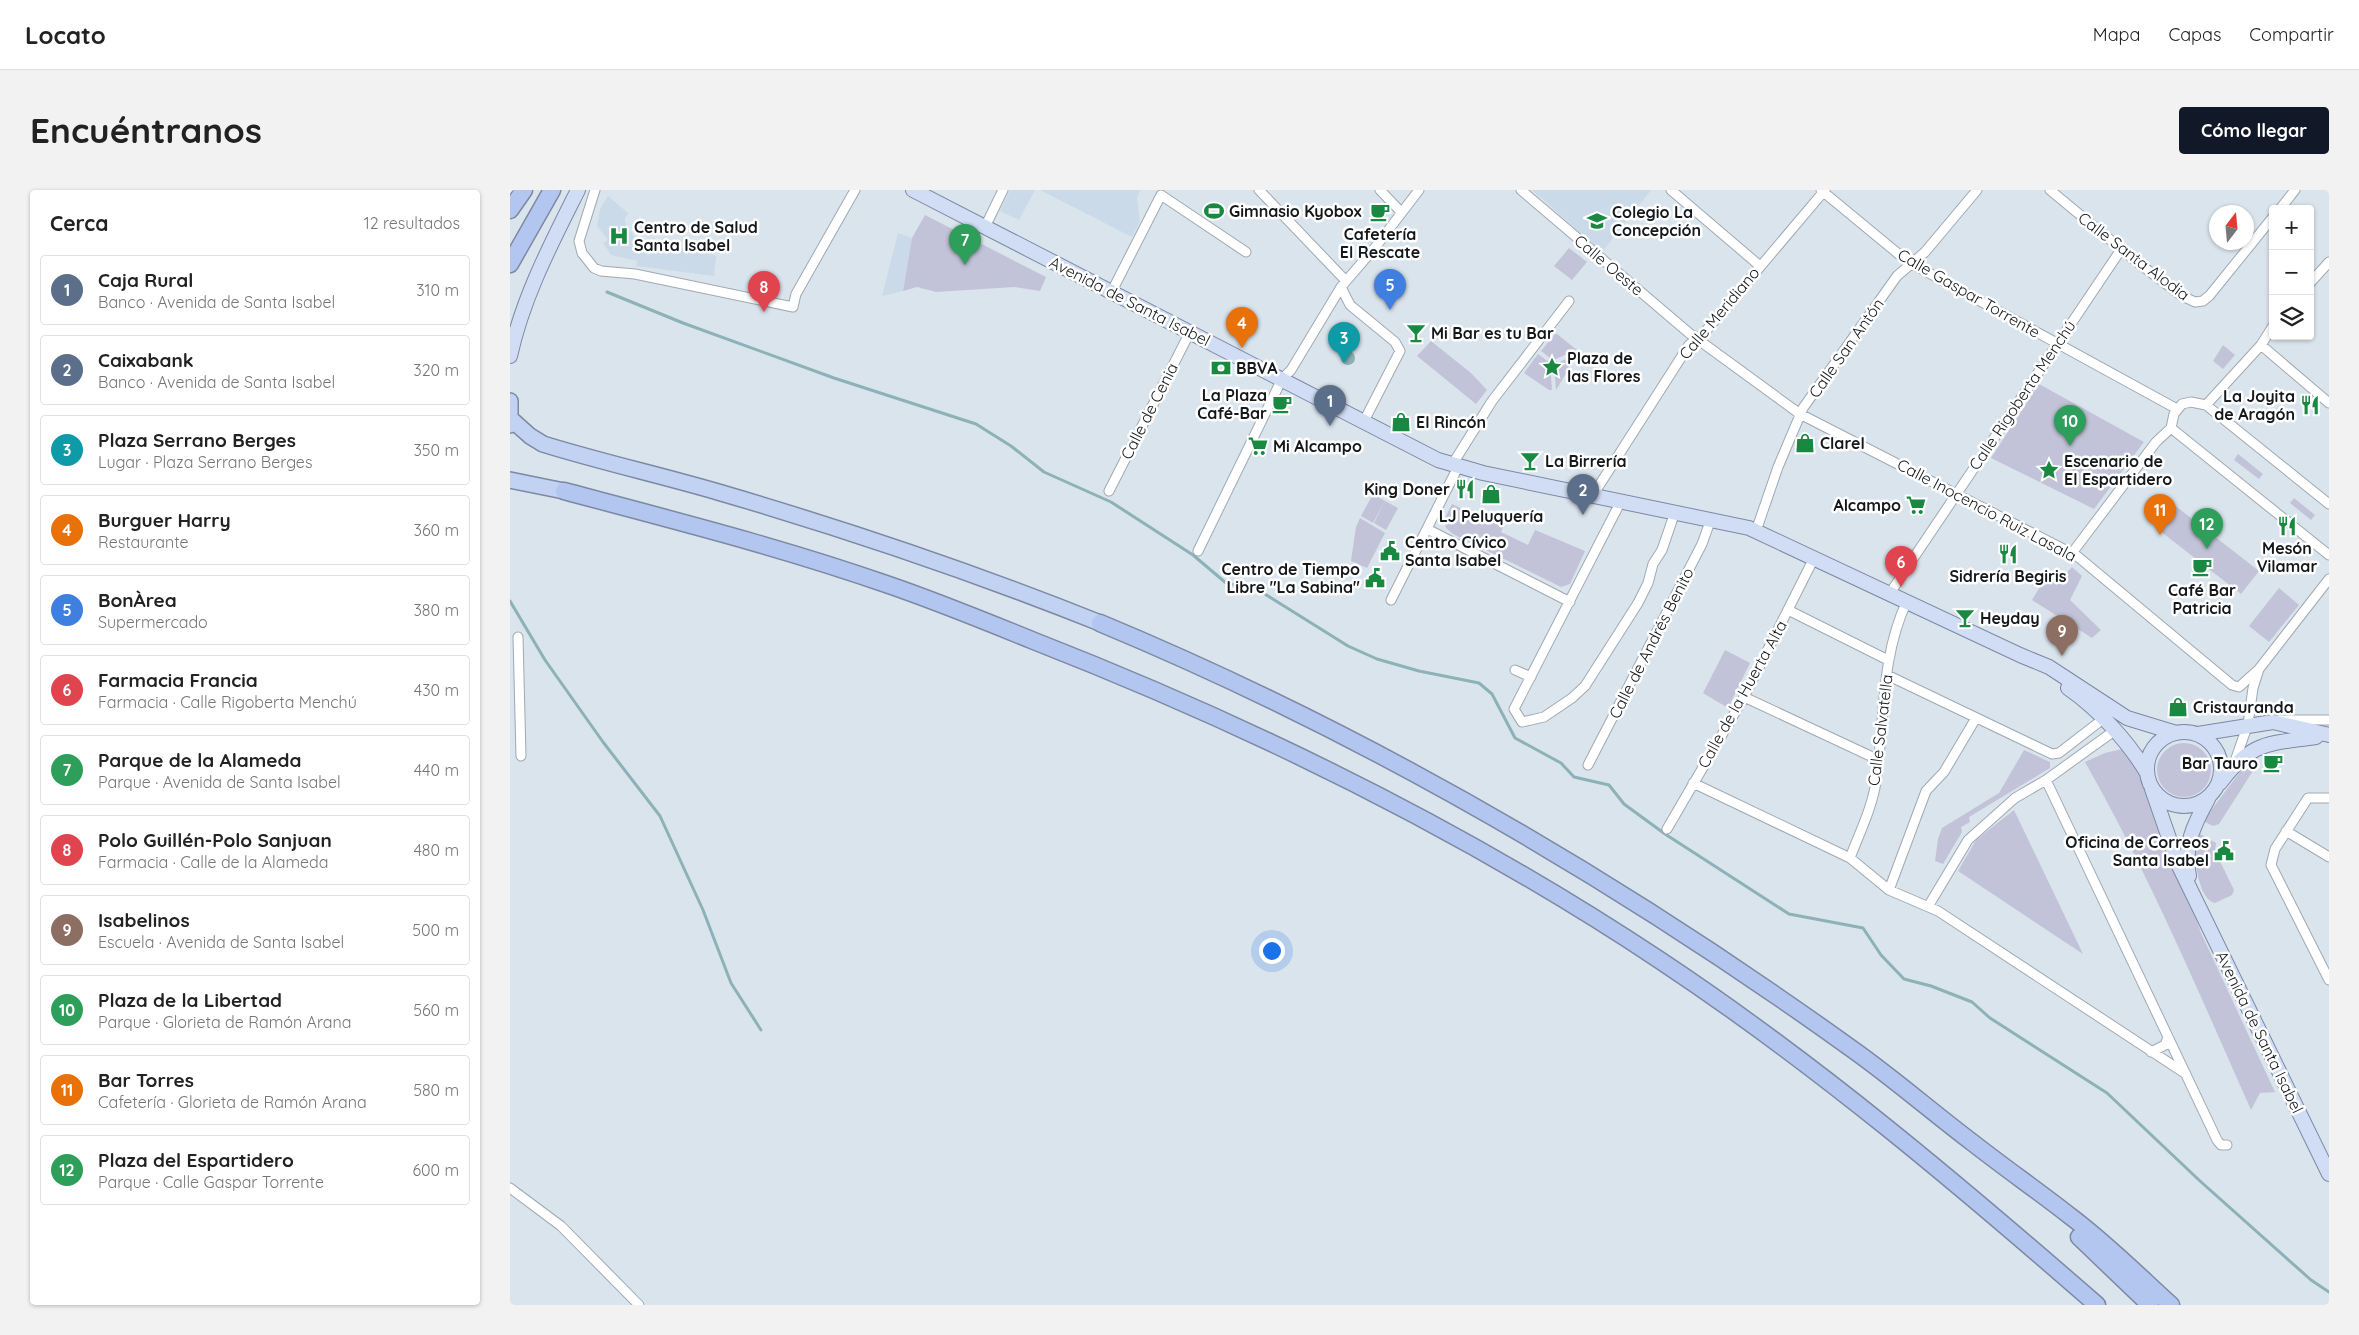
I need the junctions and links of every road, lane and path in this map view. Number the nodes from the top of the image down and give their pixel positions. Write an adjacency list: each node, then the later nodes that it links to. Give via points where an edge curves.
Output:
1 (524, 190): 18 (highway)
2 (552, 190): 25 (highway)
3 (578, 190): 39 (main road, via 528,295)
4 (595, 190): 5 (street, via 579,246 590,264 600,271 635,274 793,307 796,294)
5 (855, 190)
6 (913, 190): 21 (main road, Avenida de Santa Isabel)
7 (1003, 190): 21 (street)
8 (1259, 190): 29 (street)
9 (1380, 190): 19 (street)
10 (1419, 190): 19 (street)
11 (1521, 190): 36 (street, Calle Oeste)
12 (1671, 190): 27 (street)
13 (1977, 190): 26 (street, Calle San Antón)
14 (2050, 190): 22 (street, Calle Santa Alodia)
15 (2295, 190): 17 (street)
16 (1823, 191): 26 (street, Calle Gaspar Torrente); 27 (street, Calle Meridiano)
17 (2283, 205)
18 (510, 210)
19 (1401, 212): 29 (street)
20 (2269, 222): 22 (street, Calle Santa Alodia, via 2210,295 2195,302 2182,296)
21 (985, 227): 30 (main road, Avenida de Santa Isabel)
22 (2122, 248): 37 (street, Calle Rigoberta Menchú)
23 (1246, 252): 30 (street, via 1160,195)
24 (2329, 262): 28 (street)
25 (510, 264)
26 (1911, 264): 37 (street, Calle Gaspar Torrente); 45 (street, Calle San Antón, via 1897,276)
27 (1760, 266): 36 (street, Calle Meridiano)
28 (2314, 279)
29 (1343, 284): 32 (street); 33 (street)
30 (1112, 291): 34 (main road, Avenida de Santa Isabel)
31 (1569, 301): 49 (street, via 1492,401)
32 (1331, 303): 33 (street); 40 (street, via 1290,373)
33 (1350, 305): 46 (street, via 1395,342 1400,351)
34 (1190, 332): 40 (main road, Avenida de Santa Isabel); 51 (street, Calle de Cenia)
35 (2269, 332): 38 (street)
36 (1697, 339): 45 (street, Calle Inocencio Ruiz Lasala); 54 (street, Calle Meridiano, via 1689,345)
37 (2056, 343): 44 (street, Calle Gaspar Torrente); 53 (street, Calle Rigoberta Menchú)
38 (2261, 345): 42 (street); 43 (street)
39 (510, 356)
40 (1282, 379): 46 (main road, Avenida de Santa Isabel); 61 (street)
41 (510, 401): 47 (highway)
42 (2329, 403)
43 (2206, 405): 44 (street, via 2186,402); 56 (street)
44 (2177, 409): 48 (street)
45 (1800, 414): 53 (street, Calle Inocencio Ruiz Lasala); 60 (street, Calle San Antón)
46 (1364, 421): 49 (main road, Avenida de Santa Isabel)
47 (510, 422): 71 (highway, via 543,444 682,481 848,531 965,571)
48 (2171, 428): 62 (street, via 2156,442); 63 (street)
49 (1455, 466): 54 (main road, Avenida de Santa Isabel); 59 (street)
50 (510, 480): 52 (highway)
51 (1109, 490)
52 (564, 491): 117 (highway, via 740,538 926,598 1126,677 1254,733 1402,807 1596,920 1747,1021 1913,1148)
53 (1956, 493): 62 (street, Calle Inocencio Ruiz Lasala); 66 (street, Calle Rigoberta Menchú)
54 (1593, 495): 55 (main road, Avenida de Santa Isabel)
55 (1621, 501): 57 (main road, Avenida de Santa Isabel); 68 (street)
56 (2329, 504)
57 (1674, 512): 58 (main road, Avenida de Santa Isabel); 78 (street, via 1662,550 1638,603 1585,686 1544,717 1522,722 1514,708)
58 (1710, 519): 60 (main road, Avenida de Santa Isabel); 93 (street, Calle de Andrés Benito, via 1702,544)
59 (1427, 529): 67 (street); 68 (street)
60 (1756, 531): 64 (main road, Avenida de Santa Isabel)
61 (1198, 551)
62 (2072, 553): 75 (street, Calle Inocencio Ruiz Lasala, via 2232,685 2241,686)
63 (2329, 555)
64 (1814, 558): 66 (main road, Avenida de Santa Isabel); 70 (street, Calle de la Huerta Alta)
65 (2329, 579): 75 (street)
66 (1890, 593): 69 (main road, Avenida de Santa Isabel)
67 (1391, 600)
68 (1570, 602): 78 (street)
69 (1906, 602): 73 (main road, Avenida de Santa Isabel); 74 (street, Calle Salvatella, via 1895,628)
70 (1788, 610): 74 (street); 79 (street, Calle de la Huerta Alta)
71 (1100, 623): 115 (highway, via 1249,688 1402,765 1516,829 1726,960 1854,1050)
72 (518, 637): 87 (street)
73 (2020, 655): 81 (main road, Avenida de Santa Isabel, via 2078,695); 88 (main road, Avenida de Santa Isabel, via 2050,667 2127,718)
74 (1888, 660): 77 (street, Calle Salvatella)
75 (2259, 669): 84 (street)
76 (1515, 670): 78 (street)
77 (1887, 675): 80 (street); 92 (street, Calle Salvatella)
78 (1530, 677)
79 (1744, 697): 92 (street); 97 (street, Calle de la Huerta Alta)
80 (1976, 718): 81 (street, via 2052,754 2059,753); 107 (street, via 1944,772 1926,791)
81 (2103, 719): 85 (main road, Avenida de Santa Isabel)
82 (2329, 720): 83 (street, via 2282,719)
83 (2273, 722): 84 (main road); 90 (main road)
84 (2248, 724): 89 (main road); 94 (street)
85 (2114, 731): 95 (main road, Avenida de Santa Isabel); 96 (street)
86 (510, 733): 87 (street)
87 (520, 733): 91 (street)
88 (2176, 733): 89 (main road); 95 (main road, via 2156,745 2148,758)
89 (2198, 734): 98 (main road, via 2217,751 2221,762)
90 (2329, 735): 94 (main road, via 2274,742 2253,751)
91 (520, 756)
92 (1879, 760): 105 (street, Calle Salvatella, via 1874,791)
93 (1588, 765)
94 (2234, 766): 98 (main road)
95 (2147, 773): 99 (main road)
96 (2046, 780): 108 (street, via 2000,809 1968,840); 110 (street)
97 (1693, 783): 102 (street, Calle de la Huerta Alta); 105 (street)
98 (2220, 783): 101 (main road)
99 (2152, 789): 101 (main road, via 2163,801 2174,806 2186,807); 106 (main road, Avenida de Santa Isabel, via 2178,864)
100 (2329, 798): 103 (street, via 2308,798)
101 (2208, 799): 106 (main road, Avenida de Santa Isabel, via 2188,842 2186,854)
102 (1666, 829)
103 (2286, 831): 104 (street); 109 (street, via 2272,854 2272,870)
104 (2329, 857)
105 (1850, 858): 107 (street)
106 (2191, 889): 114 (main road, Avenida de Santa Isabel)
107 (1889, 890): 108 (street)
108 (1929, 905): 111 (street)
109 (2329, 980)
110 (2168, 1037): 111 (street, via 2164,1045); 112 (street)
111 (2152, 1052): 112 (street)
112 (2186, 1074): 113 (street, via 2217,1140 2221,1145)
113 (2227, 1145)
114 (2329, 1174)
115 (2018, 1179): 121 (highway); 122 (highway, via 2071,1217)
116 (510, 1188): 118 (street, via 561,1226)
117 (2063, 1276): 119 (highway); 120 (highway)
118 (639, 1305)
119 (2083, 1305)
120 (2097, 1305)
121 (2150, 1305)
122 (2171, 1305)

